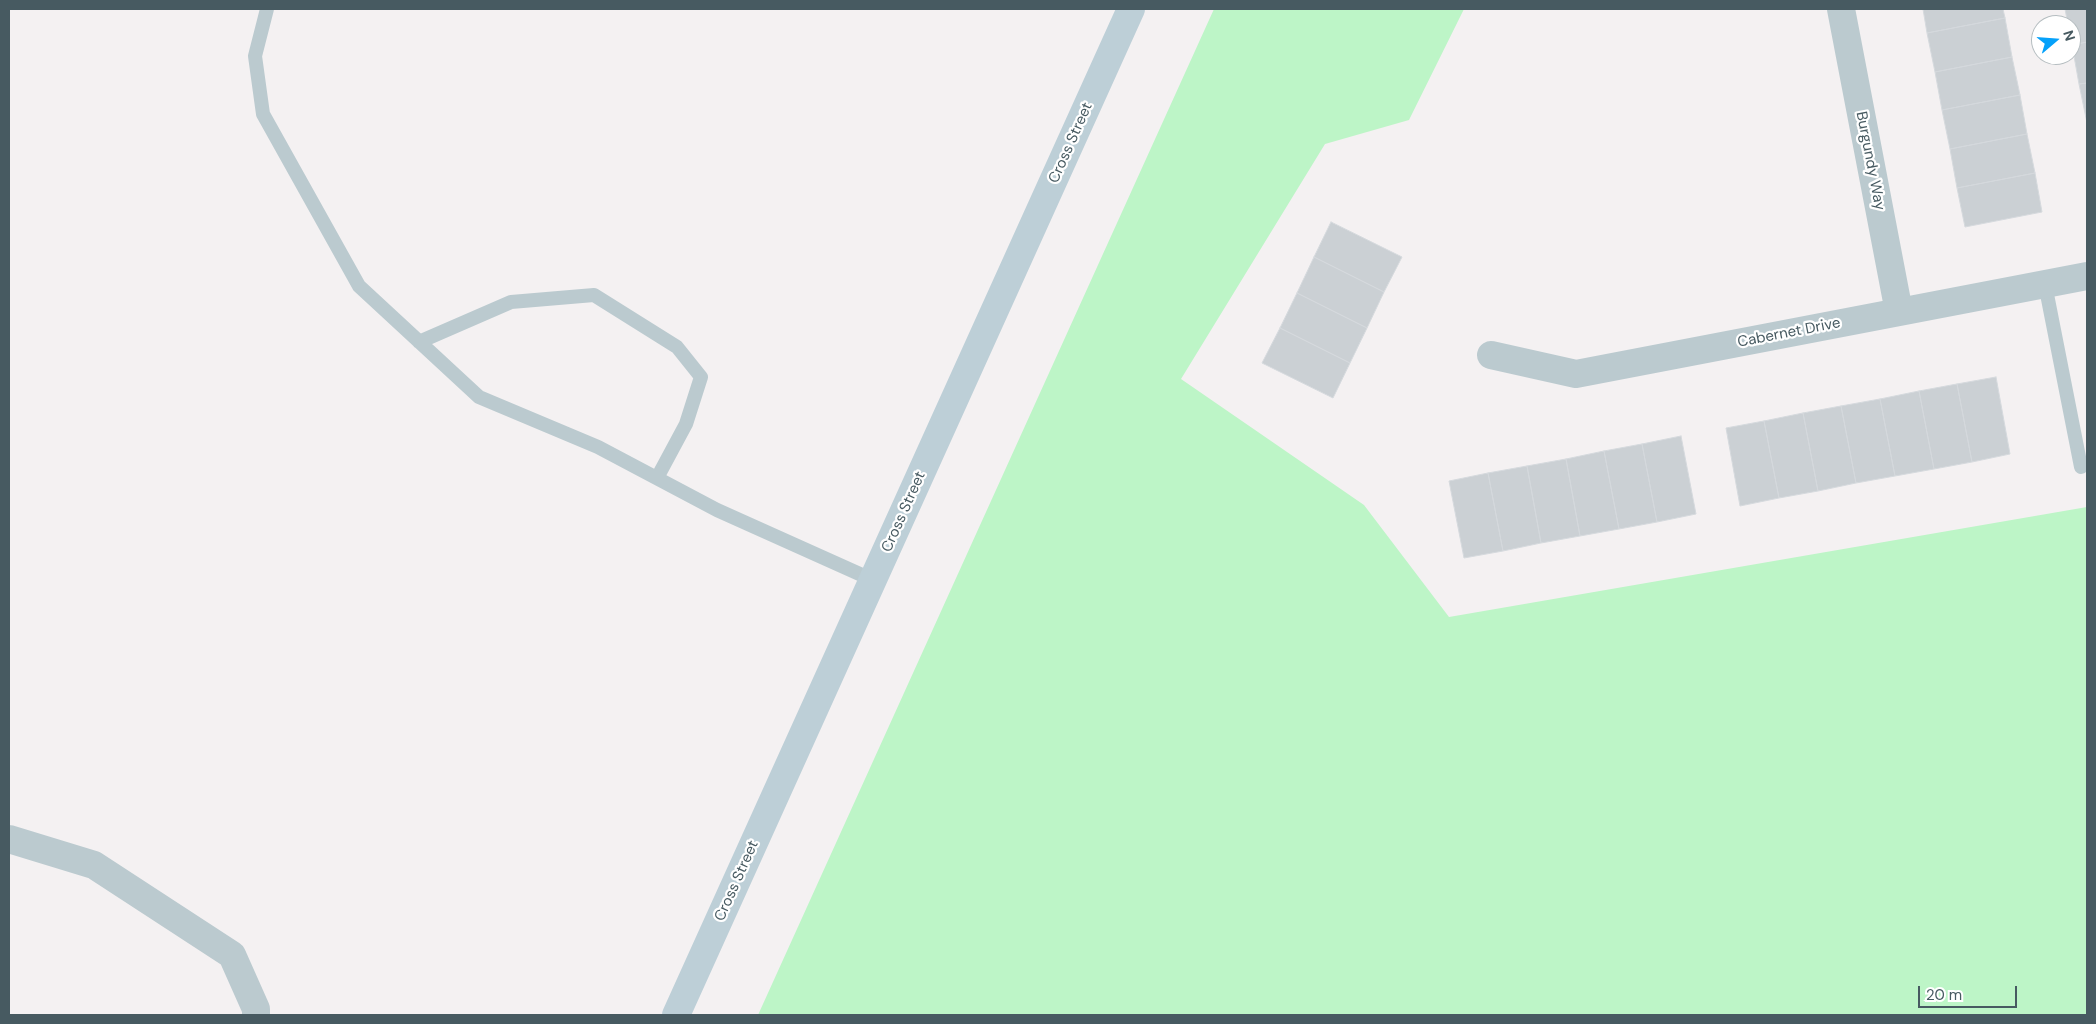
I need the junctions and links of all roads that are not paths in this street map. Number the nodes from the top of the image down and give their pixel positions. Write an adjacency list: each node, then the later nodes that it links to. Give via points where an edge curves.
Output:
1 (267, 9): 7 (lane, via 255,56 262,114 359,286)
2 (1131, 9): 11 (main road, Cross Street)
3 (1841, 9): 6 (street, Burgundy Way)
4 (2087, 276): 5 (street, Cabernet Drive)
5 (2045, 284): 6 (street, Cabernet Drive); 9 (lane)
6 (1899, 312): 8 (street, Cabernet Drive, via 1576,374)
7 (420, 342): 10 (lane, via 479,397 598,447); 10 (lane, via 510,302 594,295 677,346 701,377 686,424)
8 (1491, 355)
9 (2081, 467)
10 (657, 478): 11 (lane, via 718,510)
11 (873, 580): 14 (main road, Cross Street)
12 (9, 839): 13 (street, via 94,865 232,956)
13 (256, 1015)
14 (676, 1015)

